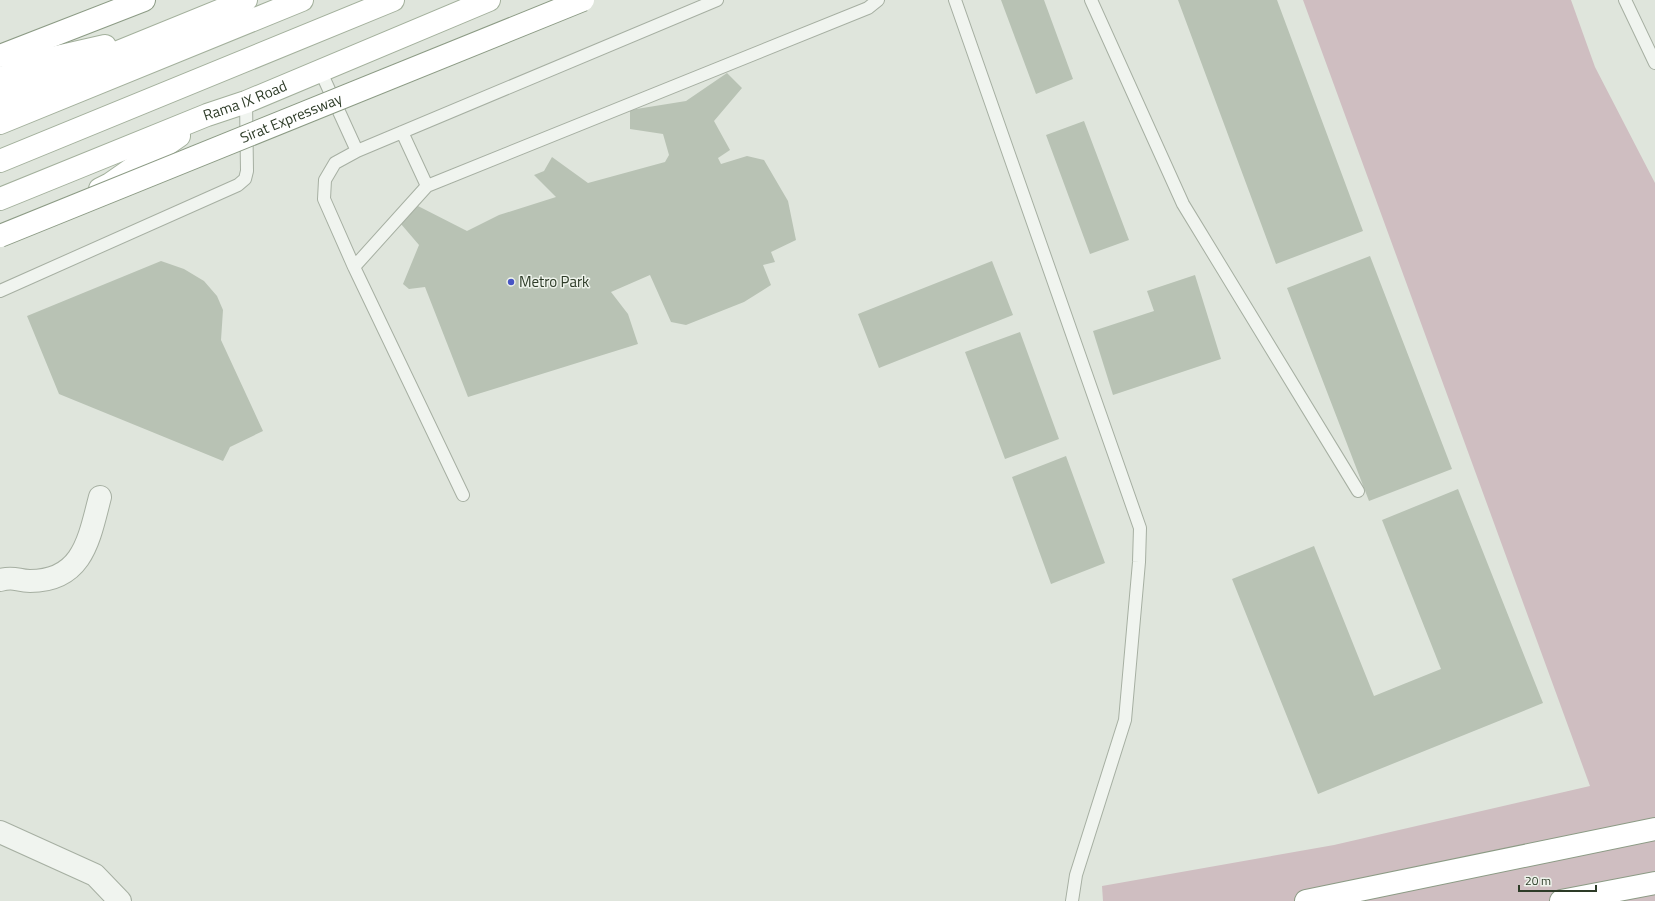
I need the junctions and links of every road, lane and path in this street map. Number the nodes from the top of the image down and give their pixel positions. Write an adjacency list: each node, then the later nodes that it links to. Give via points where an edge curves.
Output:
1 (144, 0): 13 (main road)
2 (246, 0): 12 (main road)
3 (302, 0): 20 (main road)
4 (393, 0): 23 (main road)
5 (488, 0): 15 (main road, Rama IX Road)
6 (583, 0): 27 (main road, Sirat Expressway, bridge)
7 (717, 0): 21 (lane)
8 (878, 0): 24 (lane, via 868,8)
9 (955, 0): 40 (lane, via 1140,528 1125,720 1076,875)
10 (1091, 0): 30 (lane, via 1183,204)
11 (1625, 0): 14 (lane)
12 (178, 28): 16 (main road, via 48,59); 17 (main road)
13 (0, 56)
14 (1655, 63)
15 (320, 70): 18 (main road, Rama IX Road); 22 (lane)
16 (0, 79)
17 (0, 100)
18 (246, 102): 19 (main road, Rama IX Road); 29 (lane, via 247,171 245,179 238,185)
19 (207, 115): 25 (main road, Rama IX Road); 26 (main road, via 110,184)
20 (0, 123)
21 (402, 132): 22 (lane); 24 (lane)
22 (357, 151): 28 (lane, via 335,163 325,180 324,199)
23 (0, 161)
24 (427, 186): 28 (lane)
25 (0, 199)
26 (0, 232)
27 (0, 236)
28 (354, 267): 31 (lane)
29 (0, 291)
30 (1358, 491)
31 (463, 495)
32 (100, 497): 33 (street, via 84,553 69,570 51,578 30,581 11,577)
33 (0, 580)
34 (1655, 821): 37 (main road)
35 (1655, 829): 37 (main road)
36 (0, 832): 39 (street, via 95,875)
37 (1595, 840): 41 (main road)
38 (1655, 883): 42 (main road)
39 (120, 901)
40 (1072, 901)
41 (1306, 901)
42 (1561, 901)

